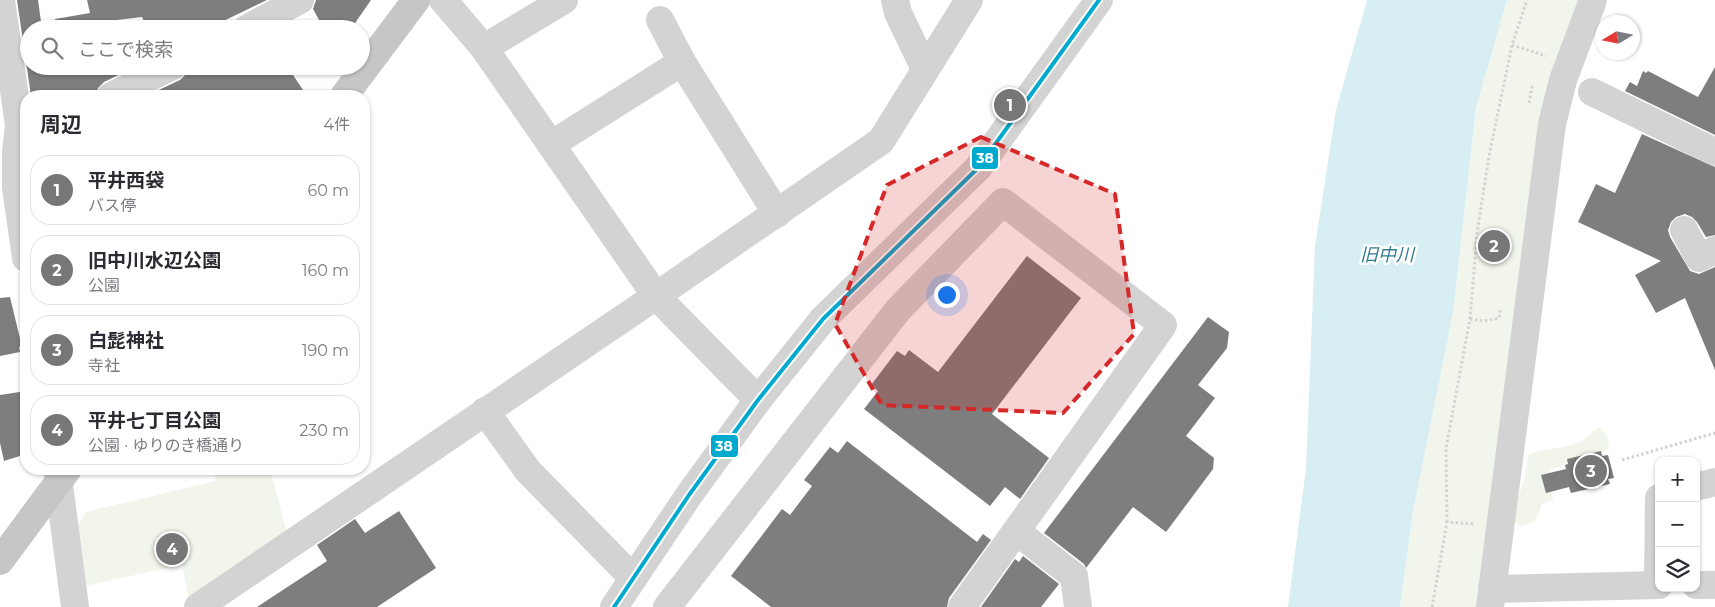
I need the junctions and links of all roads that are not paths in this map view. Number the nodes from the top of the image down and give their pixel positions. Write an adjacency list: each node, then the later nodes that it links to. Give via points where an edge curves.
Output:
1 (300, 0): 10 (street)
2 (416, 0): 13 (main road)
3 (444, 0): 12 (street)
4 (564, 0): 12 (street)
5 (895, 0): 15 (street)
6 (969, 0): 15 (street)
7 (1098, 0): 26 (street, via 978,168)
8 (1593, 0): 45 (street, via 1563,80 1552,124)
9 (2, 17): 21 (street)
10 (263, 20)
11 (660, 20): 14 (street)
12 (484, 48): 22 (street)
13 (370, 61)
14 (682, 62): 22 (street); 24 (street)
15 (925, 69): 24 (street, via 881,140)
16 (154, 75): 18 (street)
17 (360, 75): 19 (main road)
18 (123, 90)
19 (348, 90)
20 (1592, 92): 23 (street)
21 (15, 138): 25 (street)
22 (552, 144): 30 (street)
23 (1715, 152)
24 (777, 214): 30 (street)
25 (20, 215)
26 (929, 217): 29 (street); 31 (street, via 824,320)
27 (1684, 230): 28 (street, via 1699,258)
28 (1715, 250)
29 (952, 255): 38 (street, via 1003,202 1163,325); 46 (street, via 898,310)
30 (656, 296): 31 (street); 32 (street)
31 (758, 400): 41 (street)
32 (485, 411): 41 (street, via 528,471); 48 (street)
33 (60, 475): 40 (main road)
34 (61, 475): 47 (street)
35 (1715, 482): 36 (street)
36 (1700, 487)
37 (1659, 502): 39 (street)
38 (1016, 531): 50 (street); 51 (street, via 1074,576)
39 (1658, 547)
40 (0, 561)
41 (633, 578): 49 (street)
42 (1655, 585): 45 (street)
43 (1700, 585): 44 (street)
44 (1715, 585)
45 (1491, 598)
46 (674, 605)
47 (75, 607)
48 (198, 607)
49 (614, 607)
50 (962, 607)
51 (1078, 607)

